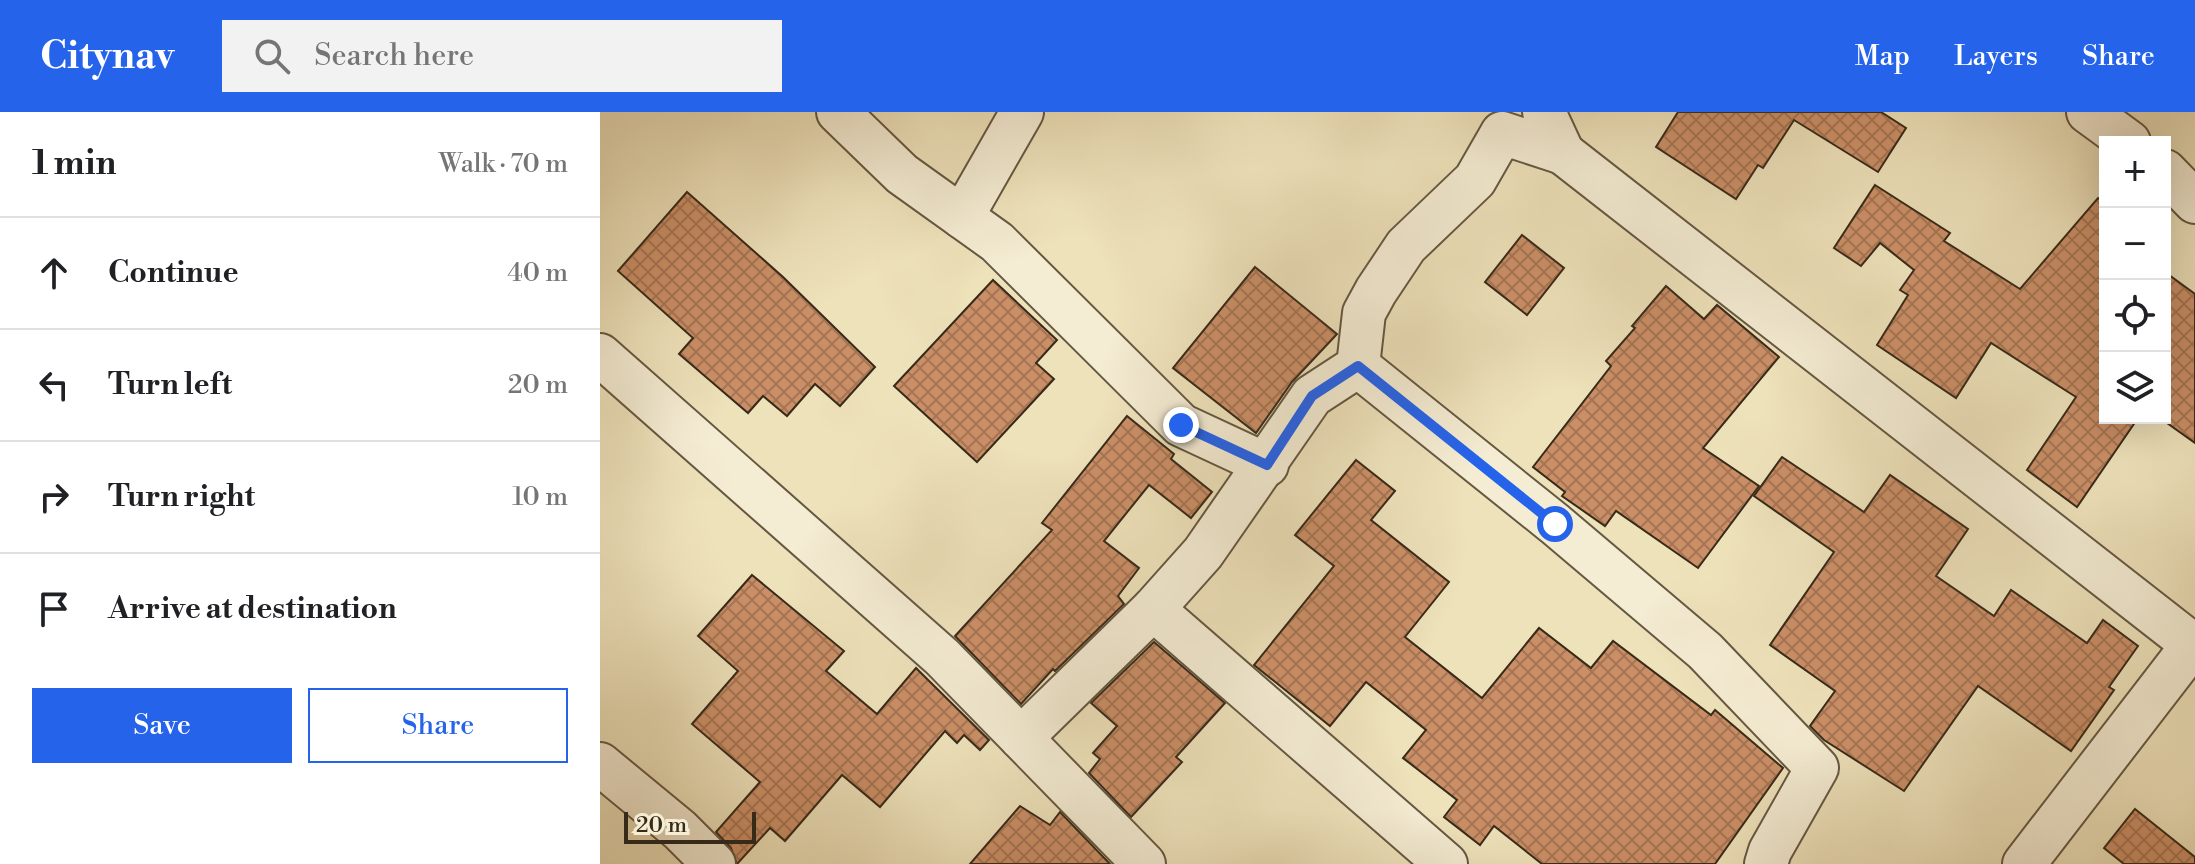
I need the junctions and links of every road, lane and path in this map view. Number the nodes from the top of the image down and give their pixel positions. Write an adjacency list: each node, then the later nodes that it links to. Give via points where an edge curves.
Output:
1 (838, 112): 9 (street, via 902,174)
2 (1022, 112): 9 (street)
3 (1544, 112): 6 (street)
4 (2088, 112): 5 (street)
5 (2121, 136)
6 (1563, 153): 11 (street, via 1502,133 1475,180 1406,246 1376,291 1364,313); 14 (street)
7 (2171, 177): 8 (street)
8 (2195, 202)
9 (962, 217): 12 (street, via 997,242 1181,425)
10 (600, 355): 15 (street, via 942,657)
11 (1358, 366): 12 (street, via 1312,396); 20 (street, via 1705,651 1817,768)
12 (1267, 465): 13 (street, via 1203,553)
13 (1153, 609): 15 (street); 19 (street)
14 (2194, 643): 21 (street)
15 (1021, 738): 18 (street)
16 (600, 764): 17 (street)
17 (714, 864)
18 (1144, 864)
19 (1446, 864)
20 (1766, 864)
21 (2024, 864)

